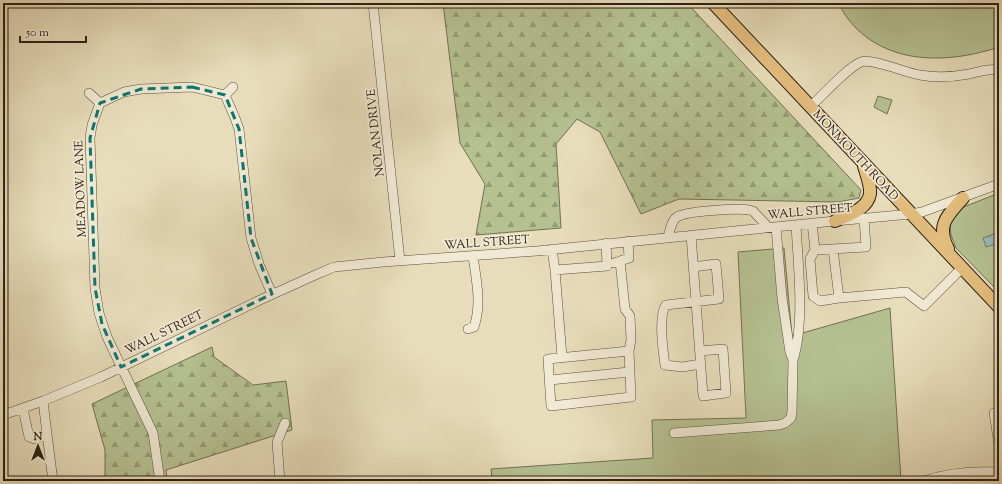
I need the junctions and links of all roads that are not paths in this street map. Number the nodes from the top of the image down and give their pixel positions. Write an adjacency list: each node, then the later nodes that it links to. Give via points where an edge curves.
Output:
1 (372, 3): 27 (street, NOLAN DRIVE)
2 (713, 3): 8 (main road, MONMOUTH ROAD)
3 (999, 70): 8 (street, via 934,77 864,61 850,69)
4 (233, 87): 6 (street)
5 (89, 93): 7 (street)
6 (225, 95): 7 (street, via 192,87 141,89 124,92); 33 (street, via 239,129 251,238)
7 (100, 103): 43 (street, MEADOW LANE, via 90,138 95,288 102,324)
8 (810, 107): 9 (main road, MONMOUTH ROAD)
9 (863, 163): 12 (main road, MONMOUTH ROAD); 14 (main road, via 870,186 868,200 859,209)
10 (999, 184): 11 (street, WALL STREET)
11 (963, 198): 12 (street, WALL STREET); 26 (main road, via 949,213 943,225 943,238)
12 (912, 214): 13 (street, WALL STREET); 26 (main road, MONMOUTH ROAD)
13 (864, 218): 14 (street, WALL STREET); 23 (street, via 866,247)
14 (835, 221): 15 (street, WALL STREET)
15 (812, 223): 16 (street, WALL STREET); 24 (street)
16 (796, 224): 17 (street, WALL STREET); 41 (street, via 799,327)
17 (772, 227): 18 (street, WALL STREET); 19 (street, via 753,211 715,210 678,216); 41 (street)
18 (690, 235): 19 (street, WALL STREET); 30 (street)
19 (668, 237): 20 (street, WALL STREET)
20 (628, 241): 21 (street, WALL STREET); 28 (street, via 629,258)
21 (606, 243): 22 (street, WALL STREET); 29 (street)
22 (552, 249): 25 (street, WALL STREET); 32 (street)
23 (833, 249): 24 (street); 34 (street)
24 (816, 250): 34 (street, via 810,259 813,296 820,301)
25 (473, 256): 27 (street, WALL STREET); 37 (street, via 478,315 474,327)
26 (951, 256): 31 (main road, MONMOUTH ROAD)
27 (400, 261): 33 (street, WALL STREET, via 334,268)
28 (620, 261): 29 (street); 38 (street, via 625,309 630,316 631,340)
29 (607, 266): 32 (street)
30 (693, 267): 35 (street); 35 (street, via 716,264 719,299)
31 (962, 268): 34 (street, via 924,306 906,292); 36 (main road, MONMOUTH ROAD)
32 (555, 270): 40 (street)
33 (272, 294): 43 (street, WALL STREET)
34 (839, 298)
35 (696, 301): 39 (street); 42 (street, via 666,305 663,310 663,353 665,365 682,367)
36 (999, 307)
37 (468, 329)
38 (628, 351): 40 (street); 44 (street)
39 (700, 351): 42 (street); 42 (street, via 723,349 726,393 703,396)
40 (562, 357): 45 (street, via 548,359)
41 (793, 360): 51 (street, via 792,412 791,418 785,423)
42 (701, 364)
43 (121, 367): 46 (street, WALL STREET); 56 (street, MEADOW LANE, via 153,433)
44 (629, 372): 45 (street); 45 (street, via 631,397 551,406)
45 (550, 380)
46 (43, 401): 47 (street, WALL STREET); 52 (street)
47 (23, 408): 49 (street, WALL STREET); 52 (street, via 29,438 36,439)
48 (994, 413): 53 (street)
49 (3, 414)
50 (285, 423): 57 (street, via 277,442)
51 (674, 433)
52 (47, 434): 55 (street)
53 (999, 445)
54 (999, 468): 58 (street, via 996,472 951,474)
55 (53, 481)
56 (160, 481)
57 (280, 481)
58 (924, 481)

